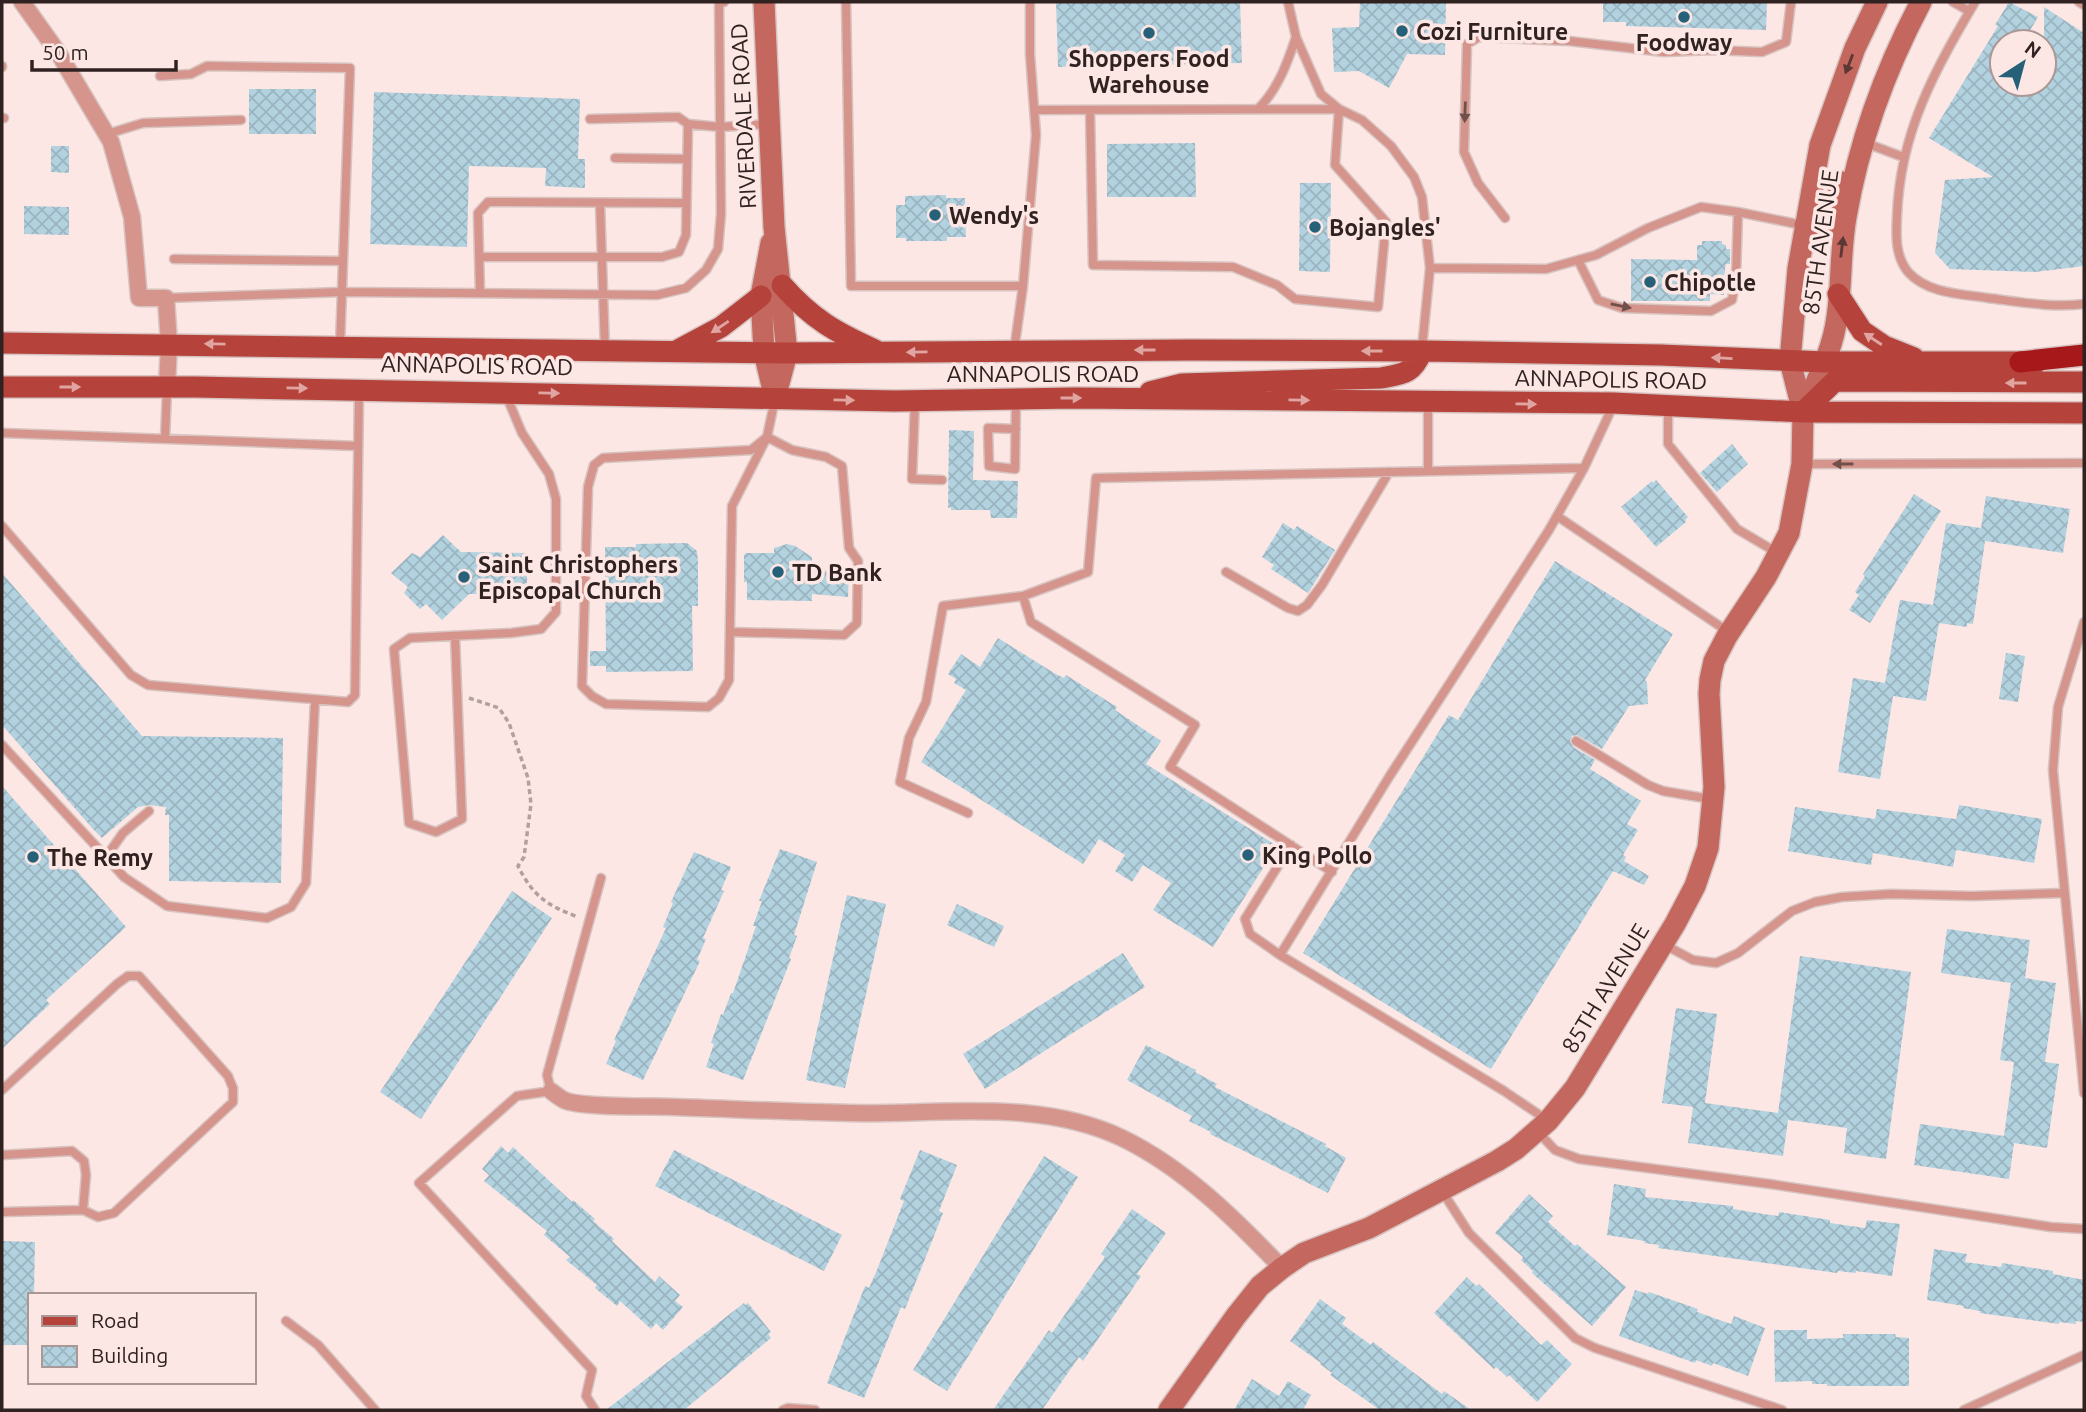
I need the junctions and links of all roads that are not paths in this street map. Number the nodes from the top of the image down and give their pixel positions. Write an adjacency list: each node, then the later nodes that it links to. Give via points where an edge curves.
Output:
1 (22, 2): 26 (street)
2 (724, 2): 25 (lane, via 719,4)
3 (764, 2): 24 (street, RIVERDALE ROAD)
4 (846, 2): 44 (lane, via 851,286)
5 (1030, 2): 19 (lane)
6 (1288, 2): 15 (lane)
7 (1791, 2): 34 (lane, one-way to 34, via 1786,41 1762,52 1664,52 1479,37 1467,44 1464,152 1478,183)
8 (1877, 2): 35 (street, 85TH AVENUE, one-way to 35, via 1828,120)
9 (1921, 2): 27 (street, 85TH AVENUE, via 1893,59)
10 (1953, 2): 14 (lane)
11 (1975, 2): 14 (lane)
12 (2079, 2): 13 (lane)
13 (2084, 5)
14 (1969, 11): 28 (lane, via 1920,106)
15 (1296, 37): 17 (lane, via 1271,96); 18 (lane, via 1321,94)
16 (160, 76): 41 (lane, via 191,74 207,66 350,68)
17 (1258, 109): 18 (lane); 20 (lane)
18 (1339, 109): 20 (lane, via 1335,165 1386,222 1378,307 1295,299 1277,285 1233,267 1093,265); 42 (lane, via 1362,120 1391,146 1414,177 1426,214)
19 (1035, 110): 20 (lane); 44 (lane)
20 (1090, 110)
21 (590, 119): 23 (lane, via 678,117)
22 (241, 120): 26 (lane, via 143,123)
23 (688, 124): 25 (lane); 30 (lane)
24 (769, 124): 25 (lane); 36 (street, RIVERDALE ROAD)
25 (720, 127): 48 (lane, via 718,249 706,270 687,288 657,295)
26 (107, 134): 50 (street, via 132,217 139,298)
27 (1863, 142): 28 (lane); 35 (street, via 1842,181 1828,223 1821,228); 47 (street, 85TH AVENUE, one-way to 27, via 1846,218)
28 (1903, 157): 51 (lane, via 1896,240 1900,259 1920,281 1942,291 2036,304)
29 (615, 158): 30 (lane)
30 (687, 159): 32 (lane)
31 (600, 203): 32 (lane); 37 (lane, via 488,202 478,213); 38 (lane)
32 (686, 203): 38 (lane, via 686,235 679,251 662,257)
33 (1738, 212): 35 (lane); 40 (lane, via 1701,207); 40 (lane, one-way to 33, via 1598,300 1622,307 1711,311 1732,300)
34 (1505, 218)
35 (1805, 226): 63 (street, 85TH AVENUE)
36 (774, 227): 43 (street, RIVERDALE ROAD); 49 (street, RIVERDALE ROAD)
37 (480, 257): 38 (lane); 46 (lane)
38 (603, 257): 48 (lane)
39 (174, 259): 41 (lane)
40 (1578, 260): 42 (lane, via 1546,269)
41 (343, 261): 45 (lane)
42 (1430, 268): 58 (lane)
43 (782, 285): 60 (main road, via 820,322); 61 (street, RIVERDALE ROAD)
44 (1023, 286): 57 (lane)
45 (342, 292): 46 (lane); 50 (lane); 54 (lane)
46 (480, 293): 48 (lane)
47 (1838, 294): 64 (street, 85TH AVENUE); 65 (main road, one-way to 47, via 1884,346 1862,331)
48 (604, 295): 55 (lane)
49 (761, 296): 56 (main road, one-way to 56, via 721,327); 59 (street, RIVERDALE ROAD)
50 (166, 298): 53 (street)
51 (2084, 304)
52 (2, 343): 53 (main road, ANNAPOLIS ROAD)
53 (169, 344): 54 (main road, ANNAPOLIS ROAD, one-way to 53); 69 (street)
54 (340, 346): 55 (main road, ANNAPOLIS ROAD)
55 (605, 350): 56 (main road, ANNAPOLIS ROAD)
56 (676, 351): 59 (main road, ANNAPOLIS ROAD)
57 (1014, 351): 58 (main road, ANNAPOLIS ROAD, one-way to 57); 60 (main road, ANNAPOLIS ROAD, one-way to 60)
58 (1422, 351): 63 (main road, ANNAPOLIS ROAD, one-way to 58); 75 (main road, via 1416,366 1381,378 1182,384)
59 (764, 352): 61 (main road, ANNAPOLIS ROAD); 73 (street, RIVERDALE ROAD)
60 (880, 352): 61 (main road, ANNAPOLIS ROAD)
61 (787, 353): 73 (street, RIVERDALE ROAD)
62 (2084, 355): 66 (highway)
63 (1790, 361): 64 (main road, ANNAPOLIS ROAD); 80 (street, 85TH AVENUE)
64 (1825, 362): 65 (main road, ANNAPOLIS ROAD); 80 (street, 85TH AVENUE)
65 (1926, 362): 66 (main road, ANNAPOLIS ROAD)
66 (2020, 362): 67 (main road, ANNAPOLIS ROAD)
67 (2084, 362)
68 (2084, 383): 80 (main road, one-way to 80, via 1835,381)
69 (167, 386): 70 (main road, ANNAPOLIS ROAD, one-way to 69); 71 (main road, ANNAPOLIS ROAD, one-way to 71); 85 (lane)
70 (2, 387)
71 (359, 389): 72 (main road, ANNAPOLIS ROAD); 86 (lane)
72 (505, 392): 73 (main road, ANNAPOLIS ROAD, one-way to 73); 101 (lane, via 522,433 549,474 556,499 555,612 541,629)
73 (775, 398): 76 (main road, ANNAPOLIS ROAD, one-way to 76); 84 (lane)
74 (1016, 399): 75 (main road, ANNAPOLIS ROAD, one-way to 75); 76 (main road, ANNAPOLIS ROAD); 82 (lane)
75 (1125, 399): 77 (main road, ANNAPOLIS ROAD, one-way to 77)
76 (915, 401): 92 (lane, via 912,479)
77 (1428, 402): 78 (main road, ANNAPOLIS ROAD, one-way to 78); 90 (lane)
78 (1614, 403): 79 (main road, ANNAPOLIS ROAD); 89 (lane)
79 (1668, 406): 80 (main road, ANNAPOLIS ROAD); 95 (lane, via 1668,444 1737,529)
80 (1803, 412): 81 (main road, ANNAPOLIS ROAD); 88 (street, 85TH AVENUE)
81 (2084, 413)
82 (1016, 429): 82 (lane, via 1015,469 989,466 988,428)
83 (2, 433): 85 (lane)
84 (767, 438): 99 (lane, via 732,506); 99 (lane, via 842,466 849,548 858,561 857,623 844,635); 99 (lane, via 751,450 603,458 594,465 588,487 582,686 606,704 708,707 729,680)
85 (165, 439): 86 (lane)
86 (358, 446): 102 (lane, via 355,695 348,702)
87 (2084, 463): 88 (lane, one-way to 88)
88 (1802, 464): 95 (street, 85TH AVENUE, via 1789,533)
89 (1584, 468): 90 (lane); 93 (lane)
90 (1428, 471): 91 (lane)
91 (1389, 472): 96 (lane, via 1307,606 1298,611 1288,608); 97 (lane, via 1096,478 1088,572)
92 (942, 480)
93 (1557, 516): 100 (lane); 110 (lane)
94 (2, 526): 102 (lane, via 131,675 148,685)
95 (1778, 554): 100 (street, 85TH AVENUE)
96 (1226, 572)
97 (1023, 596): 107 (lane, via 943,606 926,702 909,737 900,782); 108 (lane, via 1031,622 1195,725 1170,767)
98 (2084, 622): 112 (lane, via 2055,720 2053,770)
99 (730, 632)
100 (1729, 632): 105 (street, 85TH AVENUE, via 1714,662 1709,687)
101 (455, 636): 101 (lane, via 410,638 394,649 409,823 436,832 462,819)
102 (314, 700): 109 (lane, via 306,883 291,907 267,918 167,906 124,877)
103 (1576, 741): 105 (lane, via 1648,785)
104 (2, 745): 109 (lane)
105 (1713, 799): 113 (street, 85TH AVENUE, via 1708,848 1695,886)
106 (149, 811): 109 (lane, via 123,833)
107 (968, 813)
108 (1291, 845): 110 (lane); 114 (lane, via 1245,919 1250,934)
109 (106, 857)
110 (1332, 872): 114 (lane)
111 (601, 878): 116 (lane, via 547,1075)
112 (2064, 893): 113 (lane, via 1891,894 1815,902 1792,911 1738,953 1716,964 1693,960); 117 (lane)
113 (1663, 944): 118 (street, 85TH AVENUE, via 1575,1088)
114 (1280, 955): 118 (lane, via 1504,1091)
115 (2, 1090): 121 (lane, via 128,976 139,976 228,1076 233,1102 114,1213 98,1216)
116 (551, 1091): 124 (street, via 565,1101 615,1105 1020,1113 1067,1121 1120,1138 1167,1165 1217,1205); 128 (lane, via 517,1096 419,1182 592,1370 586,1396)
117 (2084, 1093)
118 (1542, 1126): 120 (street, 85TH AVENUE, via 1497,1161); 123 (lane, via 1555,1150 1579,1159)
119 (2, 1155): 121 (lane, via 72,1151 84,1161)
120 (1442, 1191): 124 (street, 85TH AVENUE, via 1304,1253); 132 (lane, via 1469,1233 1575,1338)
121 (83, 1210): 122 (lane)
122 (2, 1212)
123 (2084, 1229)
124 (1282, 1268): 131 (street, 85TH AVENUE, via 1236,1316)
125 (286, 1321): 127 (lane, via 318,1345)
126 (2084, 1355): 133 (lane)
127 (375, 1410)
128 (595, 1410)
129 (783, 1410): 130 (lane)
130 (815, 1410)
131 (1169, 1410)
132 (1782, 1410)
133 (1964, 1410)

